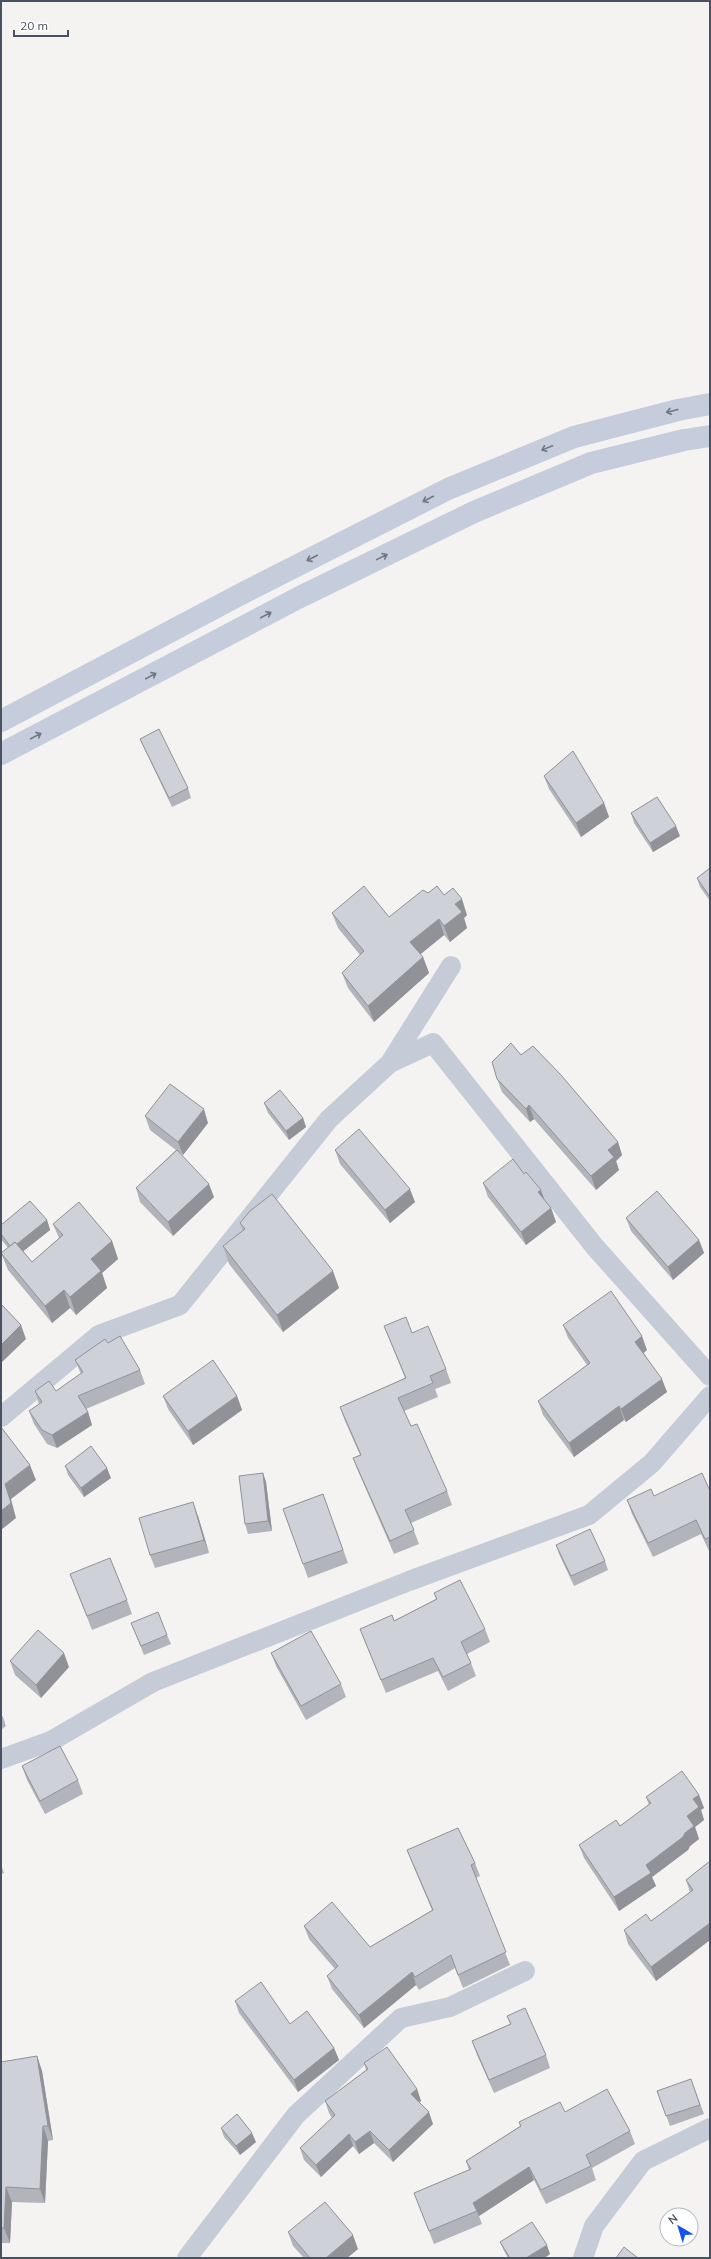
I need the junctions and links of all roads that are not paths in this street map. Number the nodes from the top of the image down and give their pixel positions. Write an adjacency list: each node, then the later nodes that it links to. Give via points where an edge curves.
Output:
1 (710, 404): 3 (main road, one-way to 3, via 574,437 448,489 242,593)
2 (710, 436): 4 (main road, one-way to 2, via 298,598 474,512 591,463)
3 (1, 721)
4 (1, 754)
5 (451, 966): 6 (street)
6 (390, 1063): 7 (street, via 433,1043 594,1247); 9 (street, via 329,1119 180,1305 99,1335)
7 (710, 1376)
8 (710, 1396): 10 (street, via 652,1463 589,1515 409,1581 153,1682 51,1741)
9 (1, 1417)
10 (1, 1759)
11 (525, 1971): 13 (street, via 450,2007 401,2018 296,2116)
12 (710, 2128): 14 (street, via 643,2161 594,2226)
13 (187, 2258)
14 (583, 2258)

